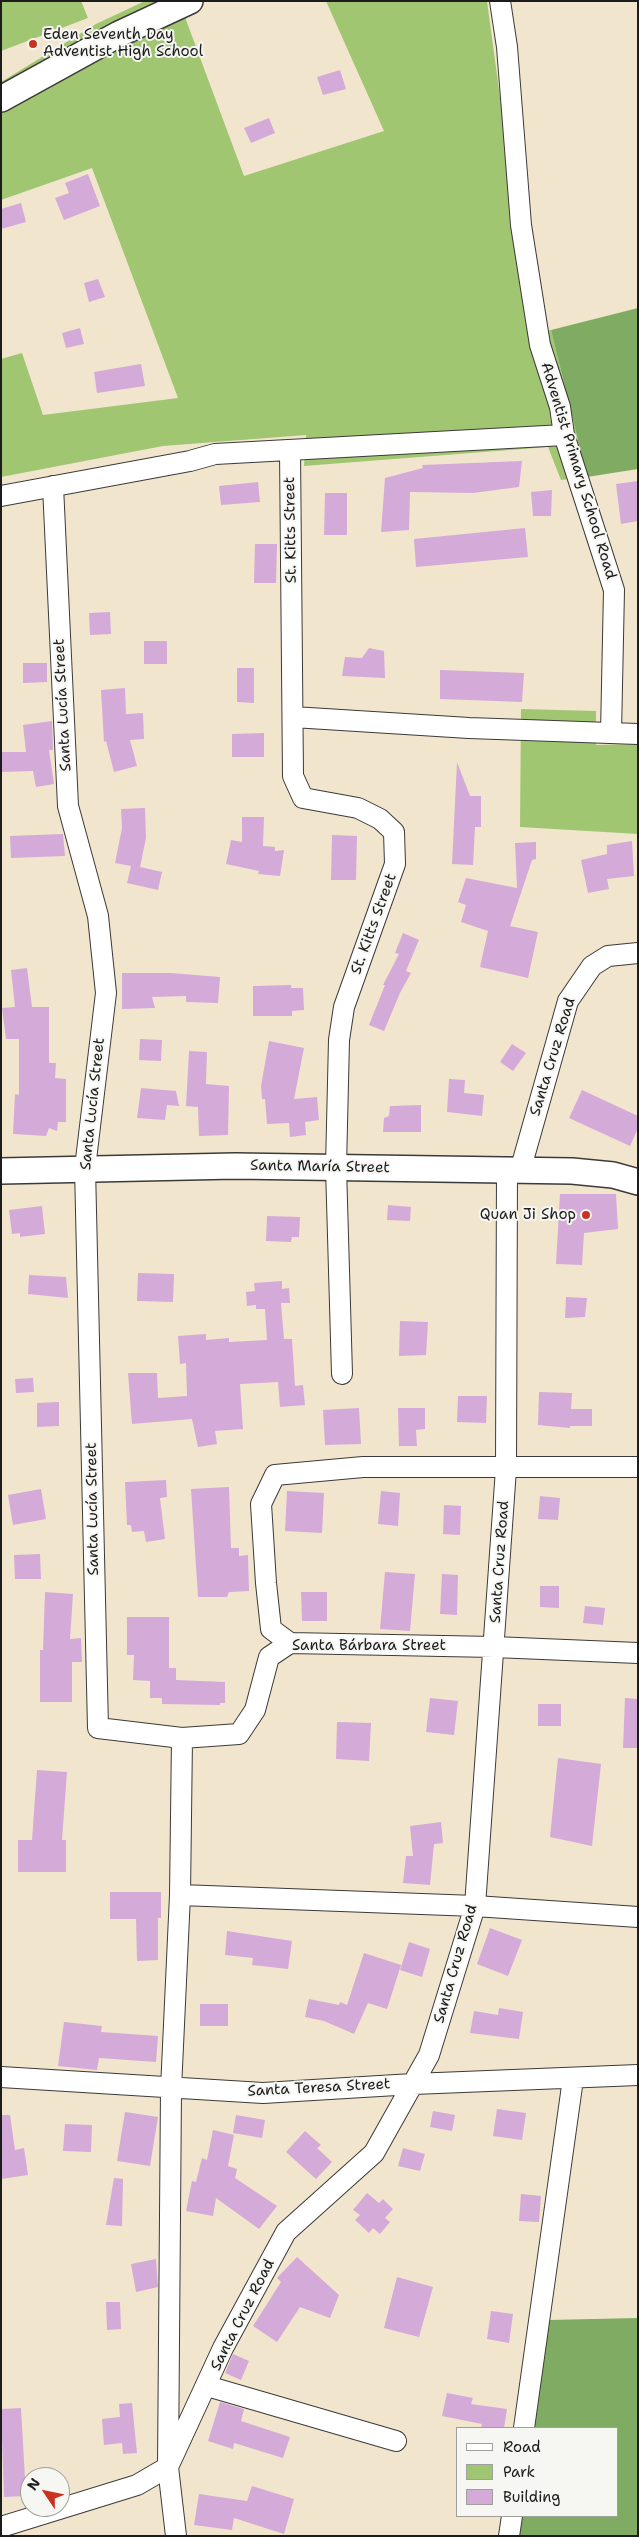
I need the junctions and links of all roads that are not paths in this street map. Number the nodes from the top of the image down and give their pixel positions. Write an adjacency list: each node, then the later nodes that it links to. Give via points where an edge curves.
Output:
1 (190, 1): 3 (street, via 118,34)
2 (500, 1): 4 (street, Adventist Primary School Road, via 507,47 521,225 540,345 560,407)
3 (1, 99)
4 (564, 435): 5 (street); 9 (street, Adventist Primary School Road, via 614,590)
5 (290, 450): 6 (street, via 215,454); 8 (street, St. Kitts Street)
6 (52, 486): 7 (street); 13 (street, Santa Lucía Street, via 68,806 98,916 106,993)
7 (1, 496)
8 (293, 717): 9 (street); 12 (street, St. Kitts Street, via 293,776 303,798 358,808 380,819 394,832 395,864 344,1007 339,1040)
9 (611, 733): 10 (street)
10 (638, 734)
11 (638, 953): 14 (street, Santa Cruz Road, via 608,956 592,966 568,1001)
12 (336, 1167): 13 (street, Santa María Street); 14 (street, Santa María Street); 17 (street, St. Kitts Street)
13 (85, 1168): 15 (street, Santa María Street); 25 (street, Santa Lucía Street, via 98,1728)
14 (513, 1170): 16 (street, Santa María Street, via 594,1172); 19 (street, Santa Cruz Road)
15 (1, 1171)
16 (638, 1182)
17 (342, 1374)
18 (638, 1468): 19 (street)
19 (506, 1469): 20 (street, via 363,1467 275,1475 261,1504); 22 (street, Santa Cruz Road)
20 (271, 1629): 21 (street); 24 (street)
21 (290, 1643): 22 (street, Santa Bárbara Street); 24 (street, Santa Bárbara Street)
22 (494, 1647): 23 (street, Santa Bárbara Street); 27 (street, Santa Cruz Road)
23 (638, 1653)
24 (269, 1657): 25 (street, via 255,1710 239,1734)
25 (182, 1738): 26 (street)
26 (180, 1895): 27 (street); 33 (street)
27 (475, 1906): 28 (street); 32 (street, Santa Cruz Road, via 429,2055)
28 (638, 1917)
29 (638, 2075): 31 (street, Santa Teresa Street)
30 (1, 2077): 33 (street, Santa Teresa Street)
31 (573, 2079): 32 (street, Santa Teresa Street); 35 (street)
32 (413, 2084): 33 (street, Santa Teresa Street, via 263,2093); 34 (street, Santa Cruz Road, via 374,2153 286,2232 223,2348)
33 (171, 2089): 37 (street)
34 (207, 2386): 36 (street); 37 (street, Santa Cruz Road)
35 (524, 2427)
36 (396, 2440)
37 (168, 2467): 39 (street, via 137,2485); 40 (street)
38 (512, 2517): 41 (street)
39 (1, 2527)
40 (177, 2535)
41 (509, 2536)

